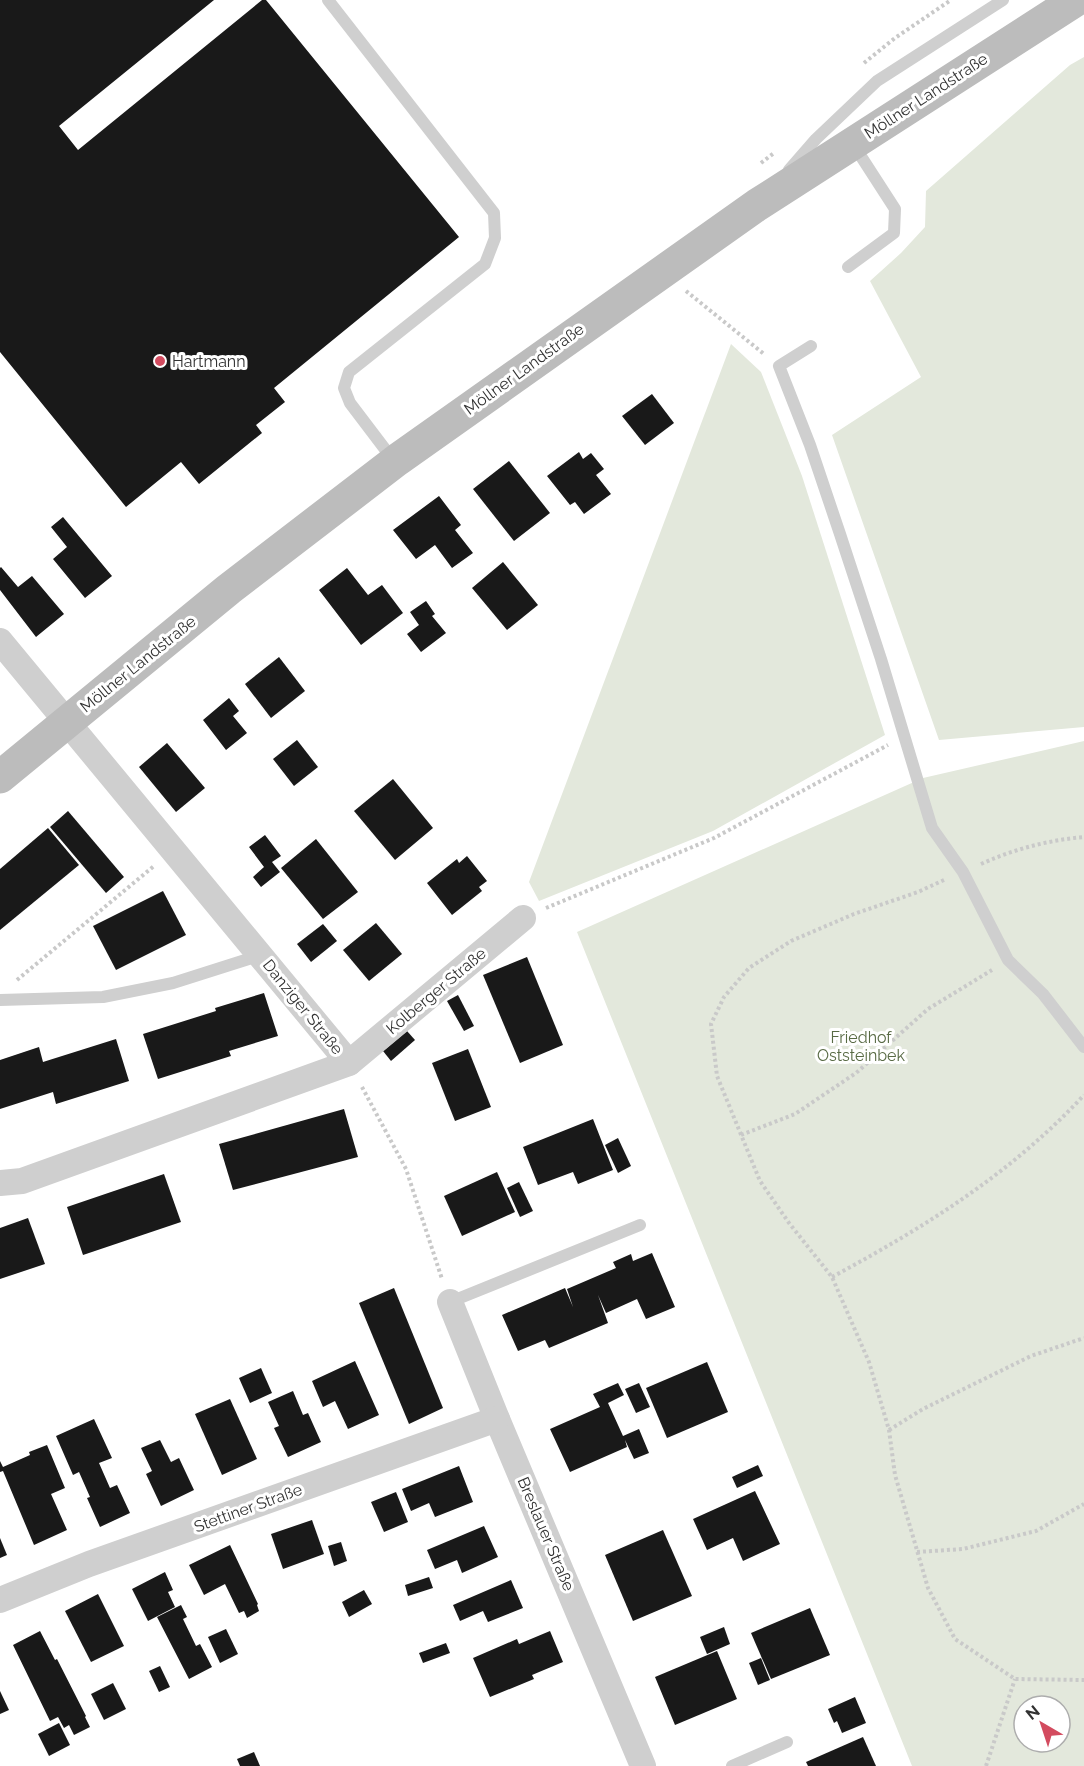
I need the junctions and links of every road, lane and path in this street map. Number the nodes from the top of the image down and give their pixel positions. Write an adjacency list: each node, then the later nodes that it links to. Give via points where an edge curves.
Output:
1 (328, 0): 14 (lane, via 494,213 495,238 485,264 349,372 344,388 350,403)
2 (951, 0): 5 (path)
3 (1003, 0): 9 (lane, via 876,81 816,139)
4 (1076, 0): 6 (main road, Möllner Landstraße)
5 (861, 66)
6 (853, 143): 9 (main road, Möllner Landstraße); 10 (lane, via 895,209 894,233)
7 (775, 152): 8 (path)
8 (758, 165)
9 (757, 205): 11 (main road, Möllner Landstraße)
10 (848, 267)
11 (662, 271): 13 (path); 14 (main road, Möllner Landstraße)
12 (811, 346): 13 (lane)
13 (779, 366): 17 (lane, via 810,445)
14 (394, 462): 16 (main road, Möllner Landstraße)
15 (0, 641): 16 (street, Danziger Straße)
16 (66, 722): 18 (main road, Möllner Landstraße); 20 (street, Danziger Straße)
17 (904, 736): 21 (lane, via 932,828); 22 (path, via 714,838)
18 (0, 777)
19 (1084, 837): 21 (path, via 1020,849)
20 (173, 850): 23 (street, Danziger Straße); 25 (path)
21 (963, 872): 24 (lane); 30 (path, via 791,941 749,968 724,997 711,1024 717,1076)
22 (523, 918): 28 (street, Kolberger Straße)
23 (261, 955): 26 (lane, via 173,983 103,997); 28 (street, Danziger Straße)
24 (1008, 960): 27 (lane, via 1043,994); 30 (path, via 928,1009 856,1072 795,1114)
25 (9, 986)
26 (0, 1000)
27 (1084, 1047)
28 (349, 1063): 31 (street, Danziger Straße, via 22,1181); 34 (path, via 406,1169)
29 (1084, 1095): 33 (path, via 1017,1160 966,1198)
30 (741, 1135): 33 (path, via 760,1181)
31 (0, 1183)
32 (640, 1225): 34 (lane)
33 (832, 1276): 37 (path, via 869,1362)
34 (450, 1302): 36 (street, Breslauer Straße)
35 (1084, 1338): 37 (path, via 1031,1356)
36 (497, 1419): 40 (street, Stettiner Straße, via 89,1564); 44 (street, Breslauer Straße)
37 (889, 1430): 39 (path, via 895,1474)
38 (1084, 1504): 39 (path, via 1036,1531 963,1549)
39 (917, 1551): 41 (path, via 928,1588 955,1639)
40 (0, 1600)
41 (1015, 1679): 42 (path); 46 (path)
42 (1084, 1680)
43 (787, 1742): 45 (lane)
44 (643, 1766)
45 (732, 1766)
46 (986, 1766)

